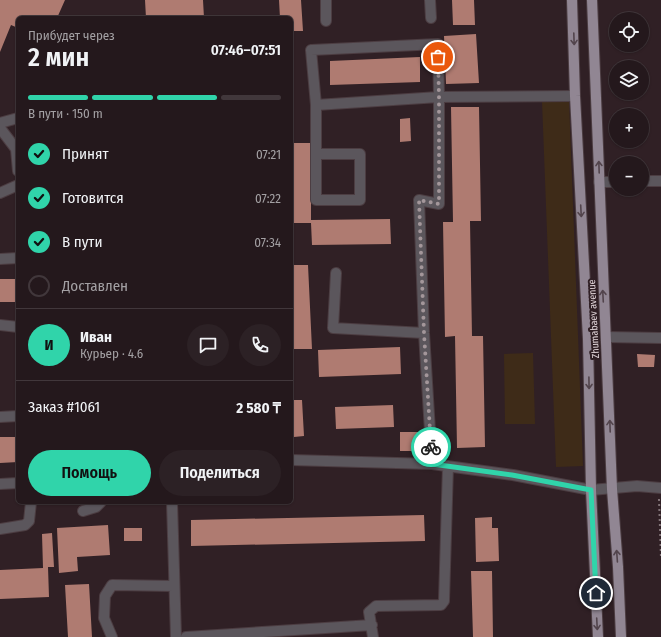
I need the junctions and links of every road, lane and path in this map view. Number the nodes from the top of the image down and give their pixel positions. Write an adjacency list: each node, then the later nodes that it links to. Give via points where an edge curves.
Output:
1 (326, 0): 6 (street)
2 (430, 0): 5 (street)
3 (572, 0): 7 (main road, Zhumabaev avenue, one-way to 7)
4 (592, 0): 17 (main road, Zhumabaev avenue, one-way to 4)
5 (431, 18)
6 (326, 21)
7 (575, 96): 8 (street); 38 (main road, Zhumabaev avenue, one-way to 38, via 588,339)
8 (439, 97): 9 (street); 9 (street, via 438,44 311,50); 26 (street, via 439,204 419,200)
9 (316, 105): 14 (street)
10 (16, 119): 11 (street)
11 (0, 123)
12 (0, 128): 13 (street)
13 (16, 149)
14 (316, 154): 14 (street, via 316,200 360,200 360,154)
15 (649, 181): 16 (street)
16 (661, 181)
17 (599, 182): 18 (street); 27 (main road, Zhumabaev avenue, one-way to 17)
18 (609, 182)
19 (16, 186): 20 (street)
20 (0, 193)
21 (16, 258): 22 (street)
22 (0, 259)
23 (336, 273): 26 (street, via 333,328)
24 (0, 325): 25 (street)
25 (16, 327)
26 (424, 333): 32 (street)
27 (606, 337): 28 (street); 37 (main road, Zhumabaev avenue, one-way to 27)
28 (661, 338)
29 (16, 416): 30 (street)
30 (0, 417)
31 (293, 460): 32 (street)
32 (432, 464): 33 (street)
33 (448, 466): 38 (street); 46 (street, via 443,604 376,606 369,612)
34 (16, 483): 35 (street)
35 (0, 484)
36 (660, 488): 37 (street, via 637,486); 44 (path)
37 (612, 489): 38 (street); 52 (main road, Zhumabaev avenue, one-way to 37)
38 (591, 490): 51 (main road, Zhumabaev avenue, one-way to 51)
39 (31, 504): 43 (street, via 29,521 25,525)
40 (99, 504): 42 (street)
41 (172, 504): 45 (street)
42 (83, 511)
43 (0, 529)
44 (661, 558)
45 (174, 586): 47 (street, via 112,585 105,596 104,618); 48 (street)
46 (372, 624): 49 (street); 50 (street)
47 (112, 637)
48 (176, 637)
49 (186, 637)
50 (373, 637)
51 (598, 637)
52 (620, 637)

